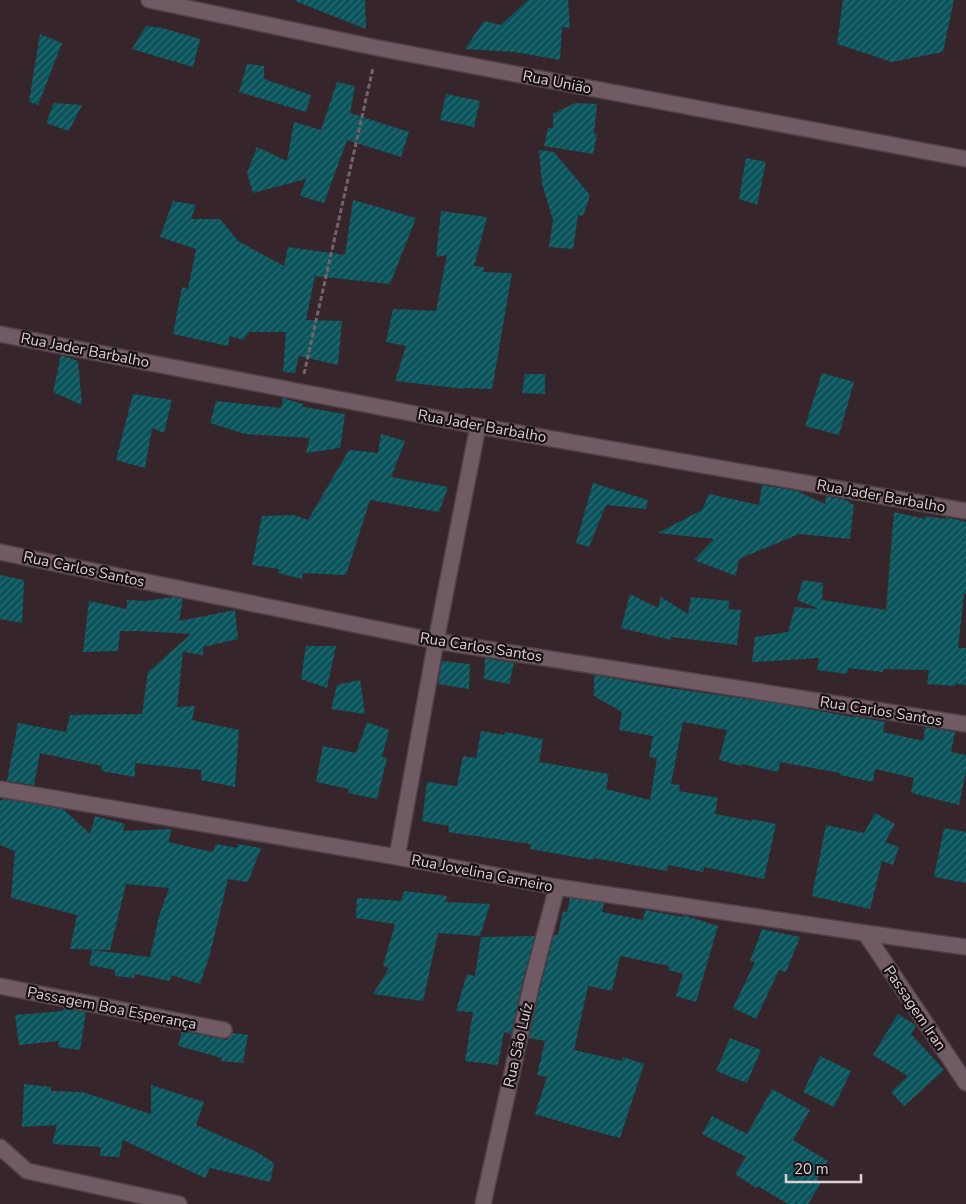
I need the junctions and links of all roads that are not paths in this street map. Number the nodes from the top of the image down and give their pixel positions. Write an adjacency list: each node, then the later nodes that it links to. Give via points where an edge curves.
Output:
1 (149, 0): 2 (street, Rua União, via 378,48)
2 (966, 159)
3 (0, 334): 4 (street, Rua Jader Barbalho)
4 (478, 426): 5 (street, Rua Jader Barbalho); 7 (street)
5 (966, 511)
6 (0, 552): 7 (street, Rua Carlos Santos)
7 (436, 641): 8 (street, Rua Carlos Santos); 10 (street)
8 (966, 724)
9 (0, 789): 10 (street, Rua Jovelina Carneiro)
10 (397, 857): 11 (street, Rua Jovelina Carneiro)
11 (557, 888): 12 (street, Rua Jovelina Carneiro); 19 (street, Rua São Luíz, via 532,982)
12 (865, 933): 13 (street, Rua Jovelina Carneiro); 16 (street, Passagem Iran)
13 (966, 947)
14 (0, 986): 15 (street, Passagem Boa Esperança)
15 (224, 1030)
16 (966, 1083)
17 (0, 1147): 18 (street, via 28,1171)
18 (179, 1204)
19 (483, 1204)

